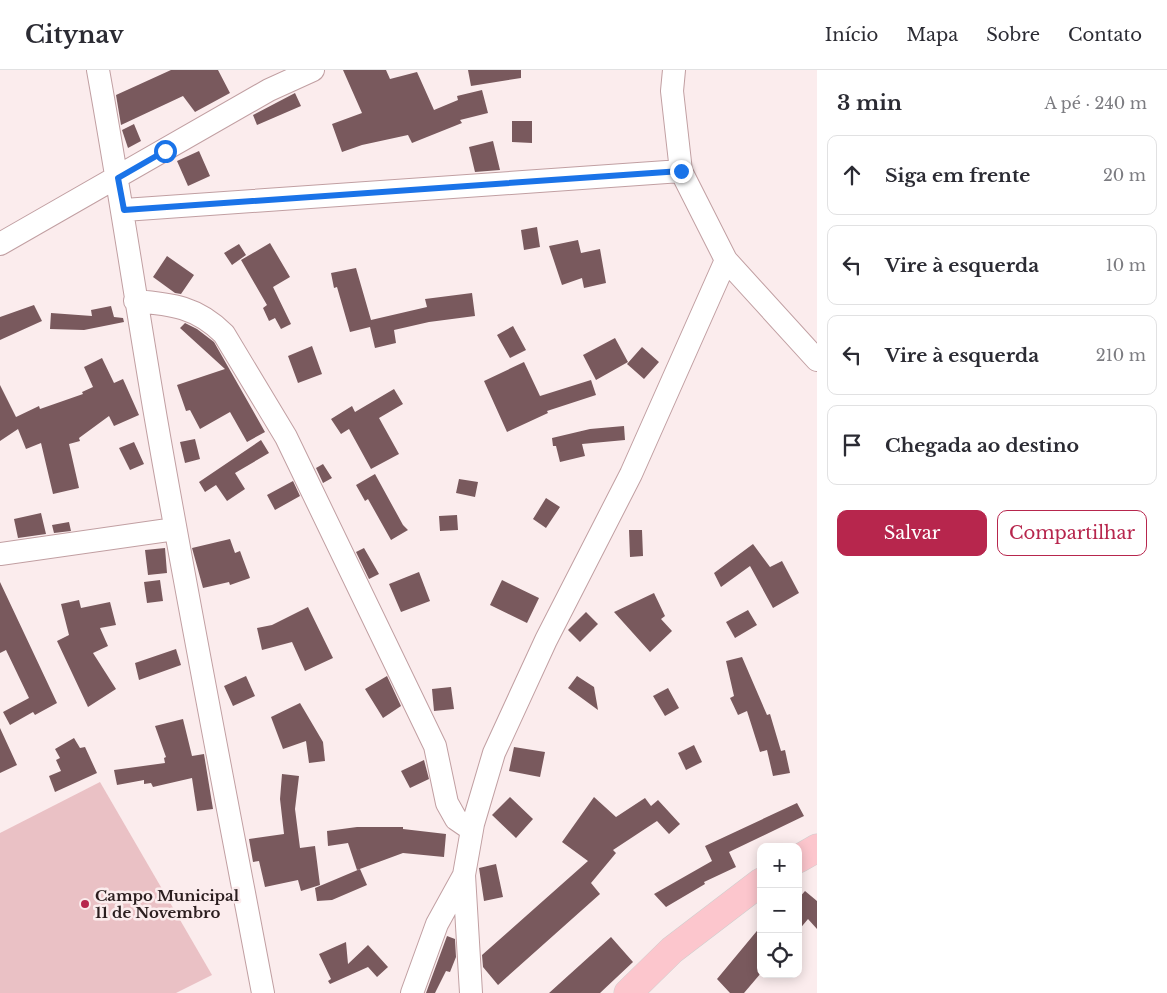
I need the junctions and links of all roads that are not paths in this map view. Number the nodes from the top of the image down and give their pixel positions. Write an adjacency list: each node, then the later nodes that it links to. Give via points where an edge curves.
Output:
1 (98, 70): 5 (street)
2 (313, 70): 5 (street, via 269,90)
3 (674, 70): 4 (street, via 672,91)
4 (681, 171): 6 (street); 8 (street)
5 (118, 178): 6 (street); 7 (street)
6 (124, 210): 9 (street)
7 (0, 244)
8 (726, 260): 10 (street); 13 (street, via 631,474 546,640 494,753)
9 (135, 301): 11 (street); 13 (street, via 192,310 211,321 224,334 286,437 435,746 447,803 456,819)
10 (817, 360)
11 (175, 529): 12 (street); 18 (street)
12 (0, 554)
13 (472, 830): 16 (street)
14 (817, 848): 15 (main road)
15 (802, 856)
16 (464, 875): 19 (street, via 437,924); 20 (street)
17 (757, 885): 21 (main road, via 672,950)
18 (263, 993)
19 (412, 993)
20 (472, 993)
21 (628, 993)

